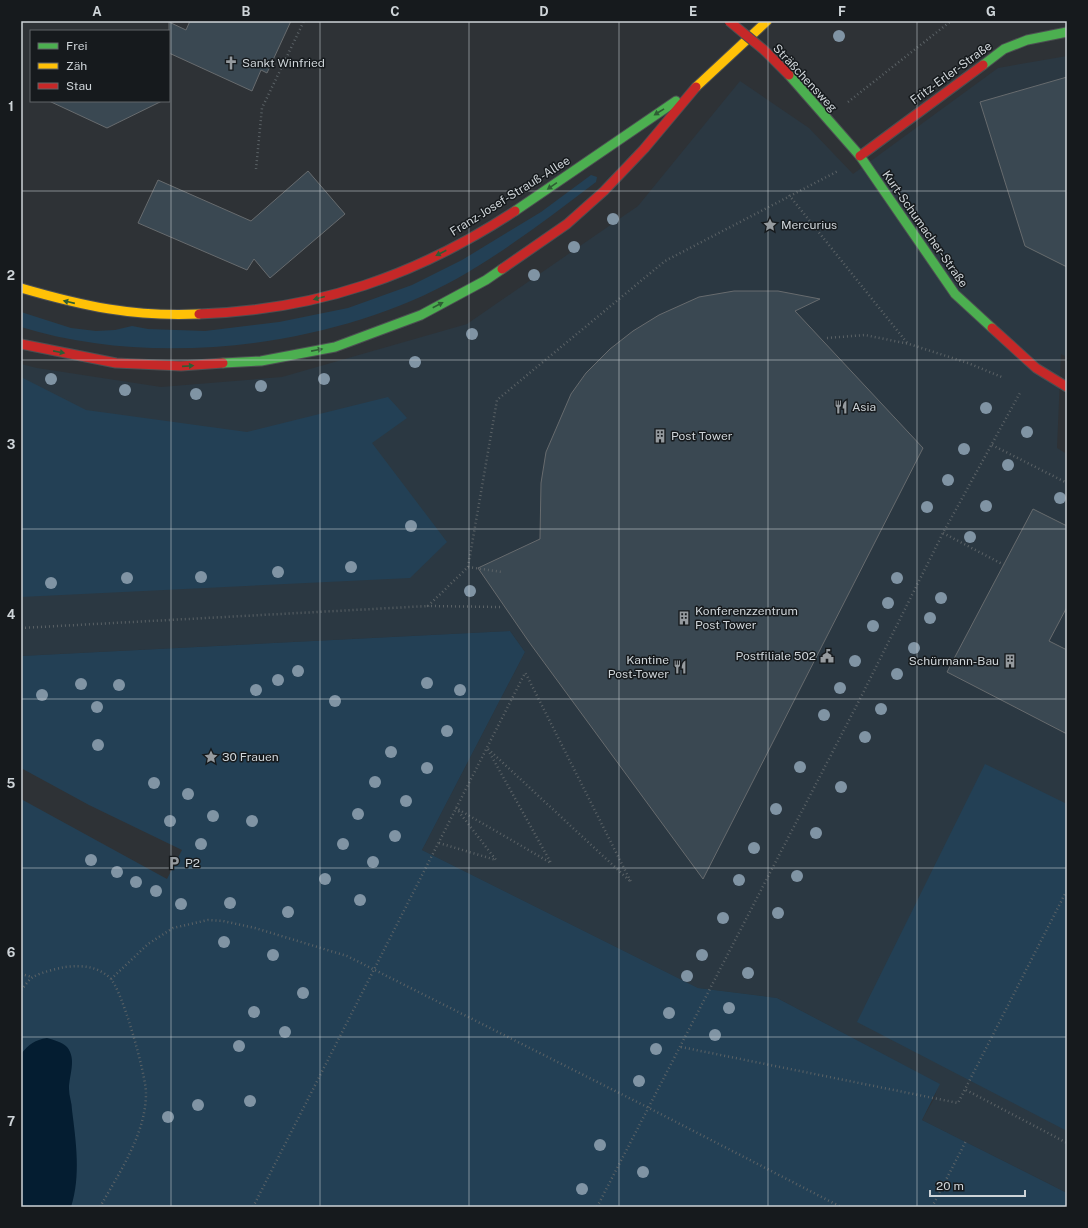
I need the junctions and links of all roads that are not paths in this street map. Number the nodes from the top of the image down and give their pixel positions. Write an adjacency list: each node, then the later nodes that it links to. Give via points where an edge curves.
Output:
1 (729, 21): 5 (main road, Sträßchensweg, bridge, via 790,75)
2 (767, 21): 4 (main road, Franz-Josef-Strauß-Allee)
3 (1067, 32): 5 (main road, Fritz-Erler-Straße, via 1027,40 1004,49)
4 (692, 91): 6 (main road, Franz-Josef-Strauß-Allee, one-way to 6, via 500,220 404,271 356,288 269,308 167,314 107,310); 7 (main road, Franz-Josef-Strauß-Allee, one-way to 4, via 116,363 181,366 261,361 335,347 421,315 486,280 567,224 604,191 644,149)
5 (860, 156): 8 (main road, Kurt-Schumacher-Straße, via 954,294 1036,368)
6 (21, 288)
7 (21, 344)
8 (1067, 387)

